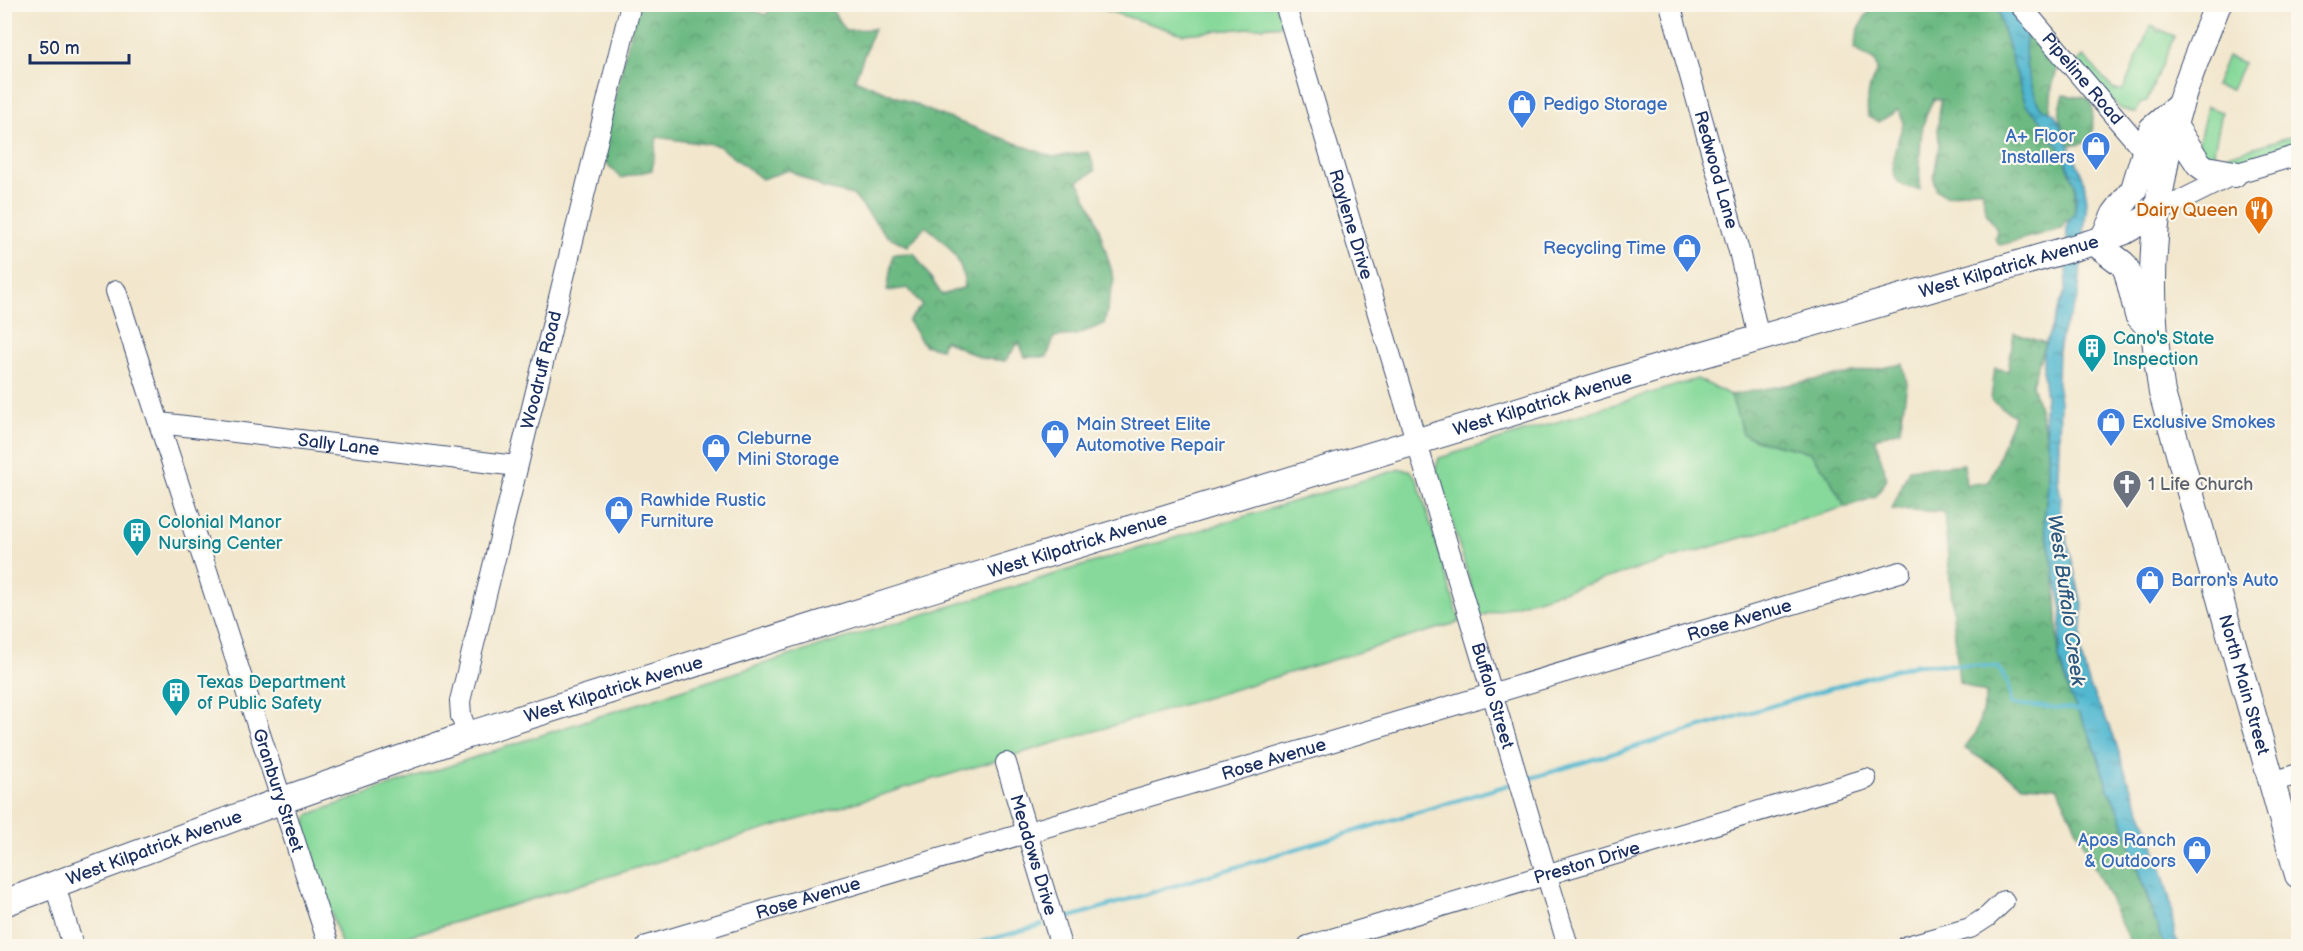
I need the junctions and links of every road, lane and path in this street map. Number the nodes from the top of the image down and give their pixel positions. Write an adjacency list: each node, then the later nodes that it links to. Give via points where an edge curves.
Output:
1 (631, 4): 17 (street, Woodruff Road)
2 (1285, 4): 16 (street, Raylene Drive)
3 (1670, 4): 14 (street, Redwood Lane, via 1739,251)
4 (2019, 4): 7 (street, Pipeline Road)
5 (2218, 4): 6 (main road, North Main Street)
6 (2177, 116): 7 (main road, via 2151,129); 9 (main road, via 2199,164 2206,170); 10 (main road, North Main Street)
7 (2145, 152): 11 (main road, via 2134,189)
8 (2298, 155): 9 (street)
9 (2234, 174): 10 (street)
10 (2158, 212): 11 (main road, West Kilpatrick Avenue); 13 (main road, North Main Street, via 2152,272)
11 (2098, 241): 13 (main road, via 2123,264 2138,315); 14 (main road, West Kilpatrick Avenue)
12 (116, 291): 15 (street, Granbury Street)
13 (2155, 333): 24 (main road, North Main Street, via 2162,393)
14 (1759, 338): 16 (main road, West Kilpatrick Avenue)
15 (160, 423): 17 (street, Sally Lane); 25 (street, Granbury Street)
16 (1418, 442): 19 (street, Buffalo Street); 20 (main road, West Kilpatrick Avenue)
17 (517, 466): 20 (street, Woodruff Road, via 460,701)
18 (1900, 572): 19 (street, Rose Avenue)
19 (1493, 694): 26 (street, Rose Avenue); 27 (street, Buffalo Street)
20 (468, 735): 25 (main road, West Kilpatrick Avenue)
21 (1006, 763): 26 (street, Meadows Drive)
22 (2298, 774): 24 (street)
23 (1866, 779): 27 (street, Preston Drive)
24 (2272, 782): 28 (main road, North Main Street)
25 (283, 800): 29 (main road, West Kilpatrick Avenue); 33 (street, Granbury Street)
26 (1028, 833): 34 (street, Rose Avenue); 35 (street, Meadows Drive)
27 (1546, 874): 36 (street, Preston Drive); 37 (street, Buffalo Street)
28 (2298, 875)
29 (55, 885): 31 (main road, West Kilpatrick Avenue); 32 (street)
30 (2004, 901): 38 (street, via 1971,928)
31 (4, 903)
32 (73, 946)
33 (329, 946)
34 (647, 946)
35 (1061, 946)
36 (1308, 946)
37 (1568, 946)
38 (1907, 946)

